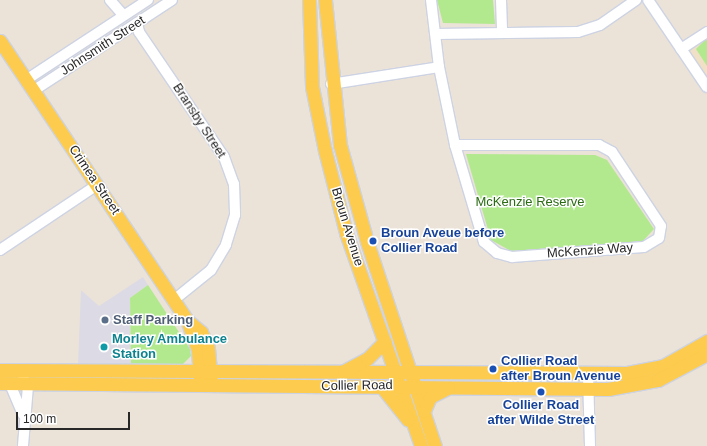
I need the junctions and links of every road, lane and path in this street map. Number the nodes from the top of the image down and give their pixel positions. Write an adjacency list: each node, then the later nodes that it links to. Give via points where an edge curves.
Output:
1 (110, 0): 10 (street)
2 (148, 0): 10 (street, Johnsmith Street)
3 (172, 0): 11 (street, Johnsmith Street)
4 (309, 0): 26 (main road, Broun Avenue, via 312,88 325,151 346,233)
5 (325, 0): 19 (main road, Broun Avenue)
6 (431, 0): 14 (street, McKenzie Way)
7 (501, 0): 13 (street)
8 (636, 0): 13 (street, via 600,25 578,32)
9 (648, 0): 16 (street)
10 (123, 15): 18 (street, Johnsmith Street)
11 (137, 23): 21 (street, Johnsmith Street); 25 (street, Bransby Street, via 139,32 224,157 234,184 235,214 226,245 211,270)
12 (707, 32): 16 (street)
13 (502, 33): 14 (street)
14 (436, 34): 17 (street, McKenzie Way)
15 (0, 41): 18 (main road, Crimea Street)
16 (681, 49): 20 (street)
17 (439, 67): 19 (street); 22 (street, McKenzie Way)
18 (26, 80): 21 (main road, Crimea Street)
19 (331, 84): 34 (main road, Broun Avenue, via 340,145)
20 (707, 87)
21 (33, 91): 23 (main road, Crimea Street)
22 (455, 145): 22 (street, McKenzie Way, via 484,242 498,253 512,257 644,247 659,238 661,226 612,152 599,145)
23 (97, 185): 24 (street); 25 (main road, Crimea Street)
24 (0, 250)
25 (174, 300): 30 (main road, Crimea Street, via 187,320 201,332 208,348)
26 (385, 341): 31 (main road, via 367,359); 32 (main road, Broun Avenue)
27 (707, 341): 33 (main road, Collier Road, via 652,370)
28 (707, 354): 41 (main road, Collier Road, via 658,380 624,388)
29 (6, 371): 30 (main road, Collier Road); 36 (street)
30 (205, 372): 31 (main road, Collier Road); 40 (main road, Crimea Street)
31 (339, 373): 32 (main road, Collier Road)
32 (396, 373): 34 (main road, Collier Road); 38 (main road, Broun Avenue)
33 (588, 374): 34 (main road, Collier Road); 41 (street)
34 (413, 379): 38 (main road, Collier Road); 39 (main road, Collier Road); 42 (main road, Broun Avenue)
35 (5, 384): 36 (main road, Collier Road); 43 (street)
36 (28, 386): 40 (main road, Collier Road); 43 (street)
37 (381, 386): 38 (main road, Collier Road); 40 (main road, Collier Road); 44 (main road)
38 (401, 386): 44 (main road, Broun Avenue)
39 (452, 386): 41 (main road, Collier Road); 42 (main road, via 430,397)
40 (205, 387)
41 (590, 387): 47 (street)
42 (424, 411): 46 (main road, Broun Avenue)
43 (23, 414): 45 (street)
44 (420, 442)
45 (23, 446)
46 (436, 446)
47 (590, 446)

